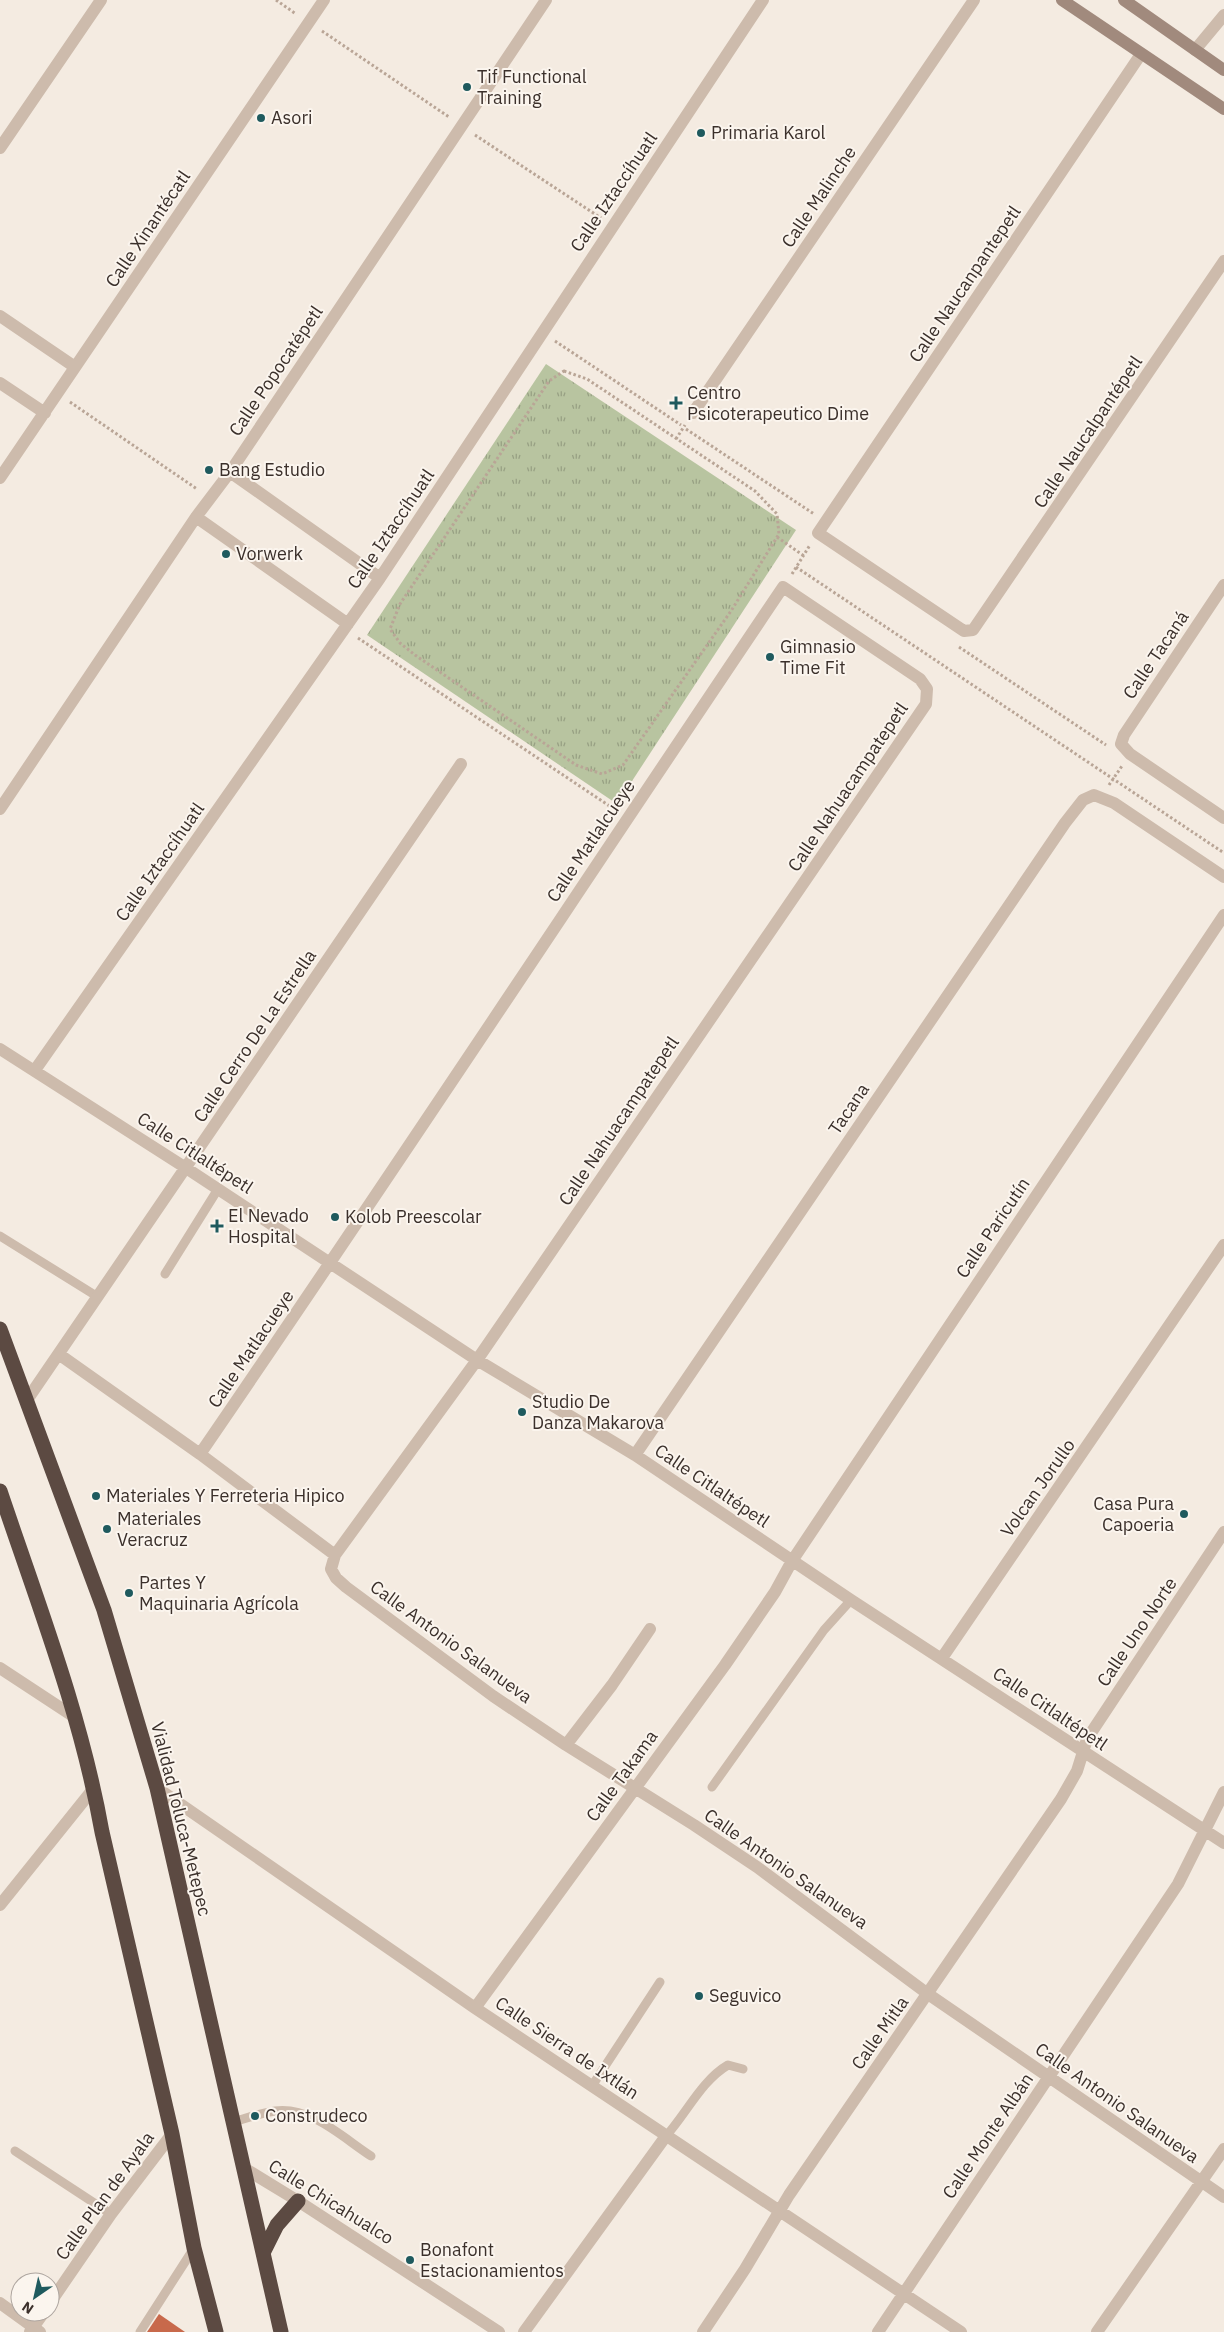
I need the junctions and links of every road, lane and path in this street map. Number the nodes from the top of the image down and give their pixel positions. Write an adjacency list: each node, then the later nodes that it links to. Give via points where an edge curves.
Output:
1 (101, 0): 16 (street)
2 (276, 0): 10 (path)
3 (324, 0): 10 (street, Calle Xinantécatl)
4 (546, 0): 15 (street, Calle Popocatépetl)
5 (763, 0): 17 (street, Calle Iztaccíhuatl)
6 (974, 0): 24 (street, Calle Malinche)
7 (1062, 0): 12 (main road)
8 (1124, 0): 11 (main road)
9 (1224, 15): 11 (street)
10 (309, 23): 15 (path); 20 (street, Calle Xinantécatl)
11 (1195, 50): 13 (main road)
12 (1141, 54): 14 (main road); 29 (street, Calle Naucanpantepetl)
13 (1224, 70)
14 (1224, 110)
15 (462, 126): 17 (path); 25 (street, Calle Popocatépetl)
16 (0, 148)
17 (613, 226): 35 (street, Calle Iztaccíhuatl)
18 (1224, 261): 29 (street, Calle Naucalpantépetl, via 973,630 964,631)
19 (0, 316): 20 (street)
20 (75, 367): 22 (street, Calle Xinantécatl)
21 (0, 384): 23 (street)
22 (57, 393): 23 (street, Calle Xinantécatl); 27 (path)
23 (45, 412): 26 (street, Calle Xinantécatl)
24 (693, 413)
25 (230, 472): 27 (street, Calle Popocatépetl); 35 (street)
26 (0, 478)
27 (210, 498): 28 (street, Calle Popocatépetl)
28 (196, 517): 38 (street); 44 (street, Calle Popocatépetl)
29 (818, 533): 31 (path)
30 (777, 537): 30 (path, via 777,514 754,491 587,379 564,371 549,381 477,487 400,604 390,629 400,643 423,661 576,765 602,774 623,765 731,611); 33 (path)
31 (809, 547): 32 (path); 33 (path)
32 (817, 552)
33 (804, 556): 34 (path)
34 (796, 567): 37 (path); 42 (path)
35 (380, 578): 38 (street, Calle Iztaccíhuatl)
36 (1224, 584): 40 (street, Calle Tacaná, via 1124,735 1121,741)
37 (783, 587): 45 (street, Calle Matlalcueye); 61 (street, Calle Nahuacampatepetl, via 920,679 928,689 926,704)
38 (346, 626): 45 (path); 51 (street, Calle Iztaccíhuatl)
39 (956, 645): 40 (path)
40 (1126, 753): 42 (path); 46 (street)
41 (461, 764): 52 (street, Calle Cerro De La Estrella)
42 (1113, 779): 43 (path); 47 (path)
43 (1102, 796): 48 (street); 64 (street, Tacana, via 1094,795 1083,800 1064,823)
44 (0, 810)
45 (627, 818): 56 (street, Calle Matlalcueye)
46 (1224, 818)
47 (1224, 853)
48 (1224, 878)
49 (1224, 915): 68 (street, Calle Paricutín)
50 (0, 1049): 51 (street, Calle Citlaltépetl)
51 (35, 1070): 52 (street, Calle Citlaltépetl)
52 (186, 1168): 53 (street, Calle Citlaltépetl); 58 (street, Calle Cerro De La Estrella)
53 (218, 1189): 56 (street, Calle Citlaltépetl); 57 (lane)
54 (0, 1236): 58 (lane)
55 (1224, 1246): 72 (street, Volcan Jorullo)
56 (331, 1263): 61 (street, Calle Citlaltépetl); 63 (street, Calle Matlacueye)
57 (165, 1274)
58 (98, 1297): 60 (street, Calle Cerro De La Estrella)
59 (0, 1329): 62 (highway, Vialidad Toluca-Metepec)
60 (60, 1354): 62 (street, Calle Cerro De La Estrella); 63 (street)
61 (477, 1360): 64 (street, Calle Citlaltépetl); 67 (street, Calle Nahuacampatepetl)
62 (27, 1400): 80 (highway, Vialidad Toluca-Metepec, via 104,1610)
63 (200, 1454): 67 (street)
64 (635, 1455): 68 (street, Calle Citlaltépetl)
65 (0, 1491): 74 (highway)
66 (1224, 1532): 76 (street, Calle Uno Norte, via 1103,1714 1087,1739)
67 (335, 1555): 69 (street, Calle Nahuacampatepetl)
68 (792, 1561): 70 (street, Calle Citlaltépetl); 77 (street, Calle Takama, via 725,1665)
69 (331, 1569): 75 (street, Calle Antonio Salanueva, via 346,1587 492,1696)
70 (851, 1600): 72 (street, Calle Citlaltépetl); 78 (lane, via 824,1630)
71 (650, 1629): 75 (street)
72 (942, 1658): 76 (street, Calle Citlaltépetl)
73 (0, 1668): 74 (street)
74 (76, 1718): 79 (highway)
75 (566, 1745): 77 (street, Calle Antonio Salanueva)
76 (1083, 1752): 82 (street, Calle Citlaltépetl); 86 (street, Calle Mitla, via 1077,1771 1061,1799)
77 (635, 1787): 86 (street, Calle Antonio Salanueva, via 757,1868); 87 (street, Calle Takama)
78 (712, 1787)
79 (94, 1788): 84 (street); 92 (highway)
80 (158, 1788): 87 (street, Calle Sierra de Ixtlán); 91 (highway, Vialidad Toluca-Metepec)
81 (1224, 1792): 82 (street, Calle Monte Albán)
82 (1204, 1831): 83 (street, Calle Citlaltépetl); 89 (street, Calle Monte Albán, via 1178,1884)
83 (1224, 1843)
84 (0, 1905)
85 (660, 1982): 90 (lane)
86 (928, 1994): 89 (street, Calle Antonio Salanueva); 101 (street, Calle Mitla)
87 (475, 2008): 90 (street, Calle Sierra de Ixtlán)
88 (743, 2069): 93 (lane, via 728,2065 723,2068)
89 (1050, 2076): 98 (street, Calle Antonio Salanueva); 106 (street, Calle Monte Albán)
90 (592, 2086): 93 (street, Calle Sierra de Ixtlán)
91 (233, 2122): 96 (lane, via 275,2111 298,2112 321,2123); 97 (highway, Vialidad Toluca-Metepec)
92 (172, 2134): 102 (street, Calle Plan de Ayala); 103 (highway)
93 (666, 2136): 101 (street, Calle Sierra de Ixtlán); 113 (street)
94 (1224, 2149): 98 (street)
95 (15, 2152): 102 (lane)
96 (370, 2156)
97 (244, 2168): 100 (street, Calle Chicahualco); 104 (highway, Vialidad Toluca-Metepec)
98 (1201, 2182): 99 (street, Calle Antonio Salanueva); 117 (street)
99 (1224, 2197)
100 (298, 2200): 104 (highway, via 276,2225); 112 (street, Calle Chicahualco)
101 (779, 2212): 106 (street, Calle Sierra de Ixtlán); 114 (street, Calle Mitla)
102 (111, 2214): 105 (street, Calle Plan de Ayala)
103 (194, 2248): 109 (lane); 110 (highway)
104 (264, 2251): 111 (highway, Vialidad Toluca-Metepec)
105 (60, 2288)
106 (904, 2294): 115 (street, Calle Monte Albán); 116 (street, Calle Sierra de Ixtlán)
107 (0, 2303): 108 (street)
108 (34, 2330)
109 (140, 2332)
110 (216, 2332)
111 (281, 2332)
112 (499, 2332)
113 (524, 2332)
114 (703, 2332)
115 (878, 2332)
116 (961, 2332)
117 (1097, 2332)

